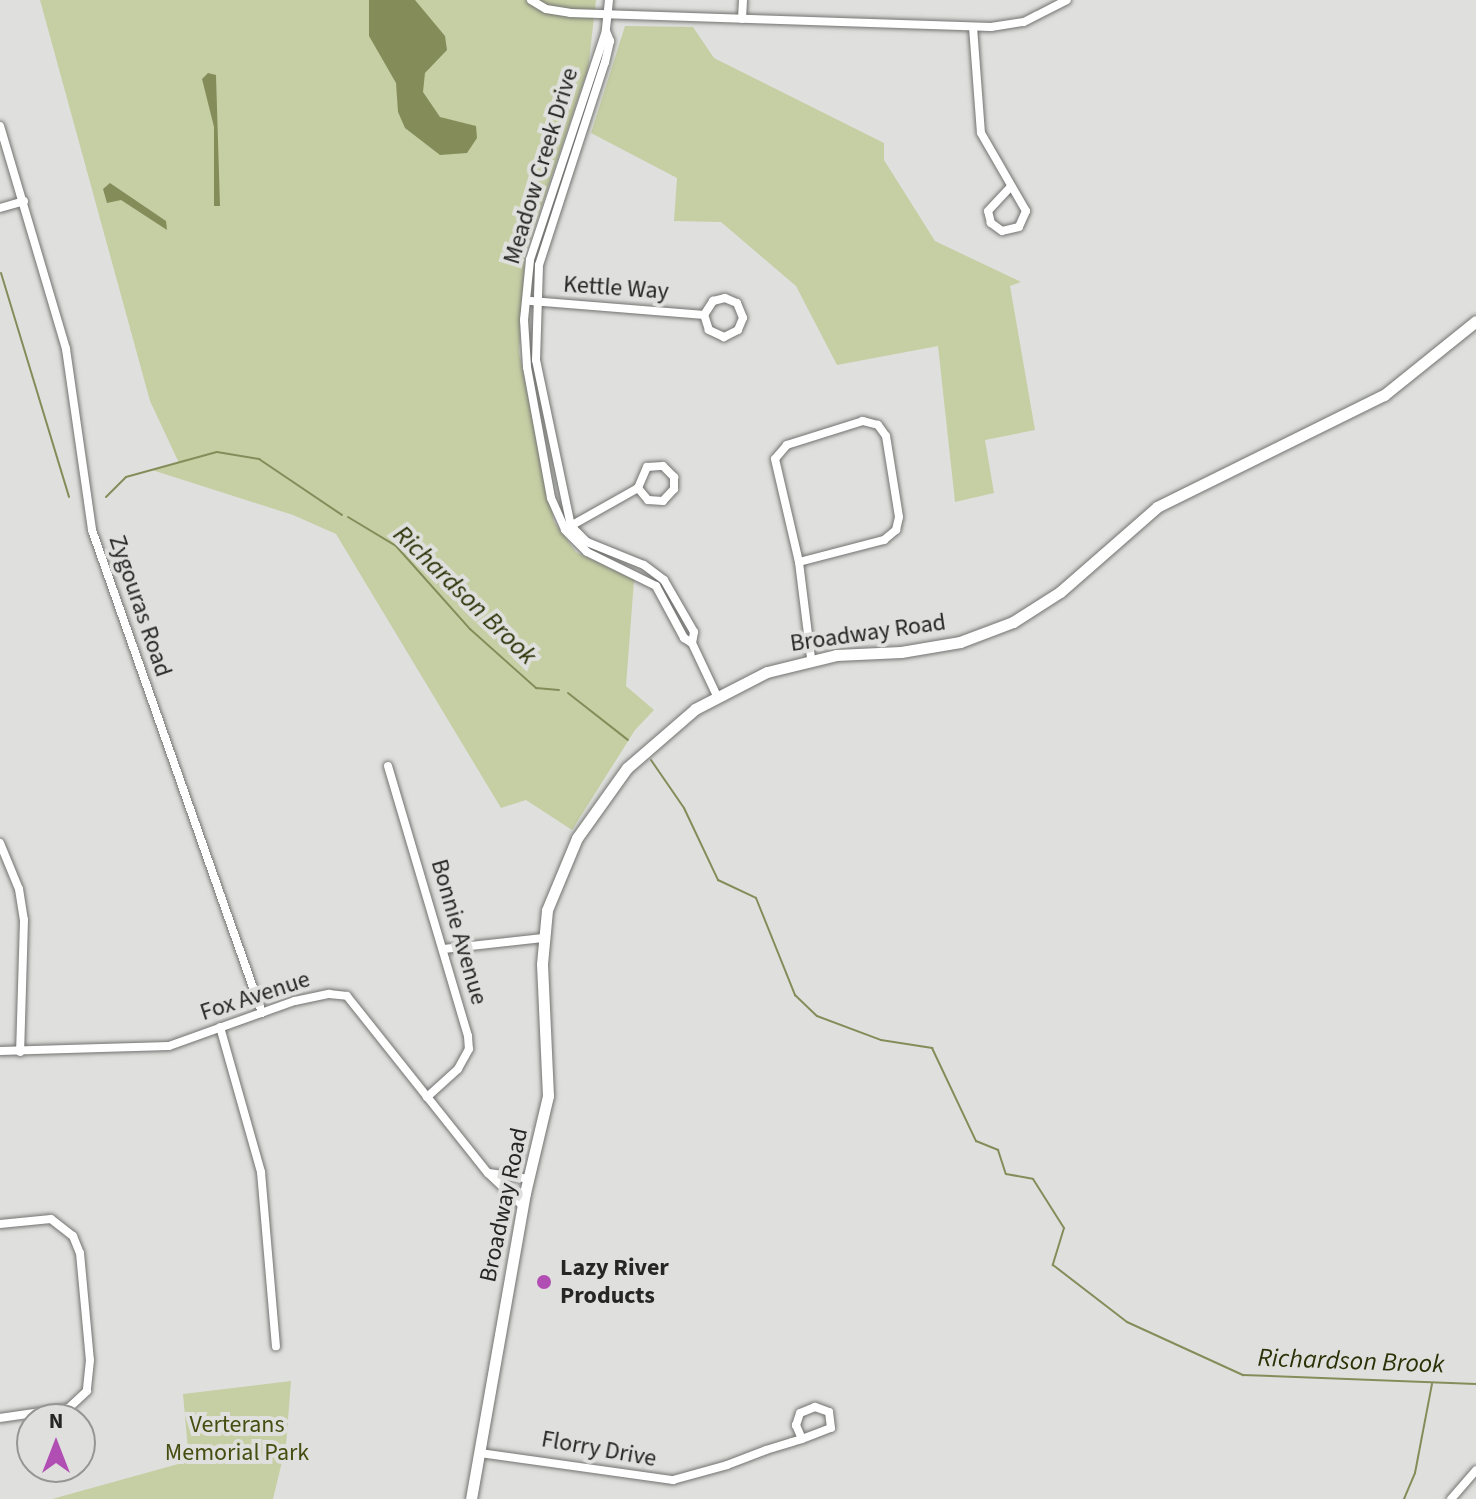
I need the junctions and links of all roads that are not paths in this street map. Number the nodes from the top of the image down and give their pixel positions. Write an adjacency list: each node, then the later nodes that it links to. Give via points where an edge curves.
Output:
1 (531, 0): 5 (street, via 552,11)
2 (609, 0): 5 (street, Meadow Creek Drive)
3 (743, 0): 6 (street)
4 (1067, 0): 7 (street, via 1016,25)
5 (607, 15): 6 (street); 12 (street, Meadow Creek Drive, via 610,41 605,62 569,154)
6 (742, 19): 7 (street)
7 (973, 27): 9 (street, via 981,133)
8 (0, 126): 10 (street, Zygouras Road)
9 (1011, 186): 9 (street, via 988,211 991,223 1002,231 1014,230 1025,217)
10 (24, 201): 11 (street); 26 (street, Zygouras Road, via 69,362 89,520)
11 (0, 208)
12 (530, 301): 13 (street, Kettle Way); 15 (street, Meadow Creek Drive); 16 (street, Meadow Creek Drive, via 526,360)
13 (704, 315): 13 (street, Kettle Way, via 709,330 724,337 738,330 743,318 737,303 725,298 710,304)
14 (1476, 321): 20 (main road, Broadway Road, via 1384,395 1157,507 1060,592 1013,622 925,648)
15 (546, 409): 16 (street); 18 (street, Meadow Creek Drive)
16 (535, 411): 18 (street, Meadow Creek Drive, via 551,498)
17 (638, 488): 17 (street, via 648,500 663,501 672,493 674,477 666,468 650,465 639,476); 18 (street)
18 (568, 528): 21 (street, via 623,562 654,571 672,589)
19 (799, 562): 19 (street, via 775,465 778,452 863,421 878,425 886,436 899,517 896,530 884,540); 20 (street)
20 (811, 659): 21 (main road, Broadway Road)
21 (717, 696): 24 (main road, Broadway Road, via 659,737 602,799 556,883)
22 (388, 766): 25 (street, Bonnie Avenue)
23 (0, 843): 29 (street, via 24,920)
24 (543, 938): 25 (street); 32 (main road, Broadway Road, via 548,1096)
25 (443, 949): 30 (street, Bonnie Avenue, via 469,1049 458,1069)
26 (262, 1013): 27 (street, Fox Avenue); 30 (street, Fox Avenue, via 329,994 347,996)
27 (220, 1027): 29 (street, Fox Avenue, via 142,1050); 35 (street, via 261,1172)
28 (0, 1051): 29 (street, Fox Avenue)
29 (20, 1052)
30 (427, 1097): 31 (street, Fox Avenue)
31 (488, 1173): 32 (street); 33 (street, Fox Avenue)
32 (529, 1179): 33 (main road, Broadway Road)
33 (522, 1205): 38 (main road, Broadway Road)
34 (0, 1224): 36 (street, via 51,1219 73,1236 80,1253 90,1360 87,1391 69,1408)
35 (276, 1346)
36 (0, 1418)
37 (802, 1439): 37 (street, Florry Drive, via 831,1428 829,1412 815,1407 800,1413 796,1425); 38 (street, Florry Drive, via 661,1481)
38 (480, 1453): 40 (main road, Broadway Road)
39 (1476, 1470): 41 (street)
40 (471, 1499)
41 (1451, 1499)

